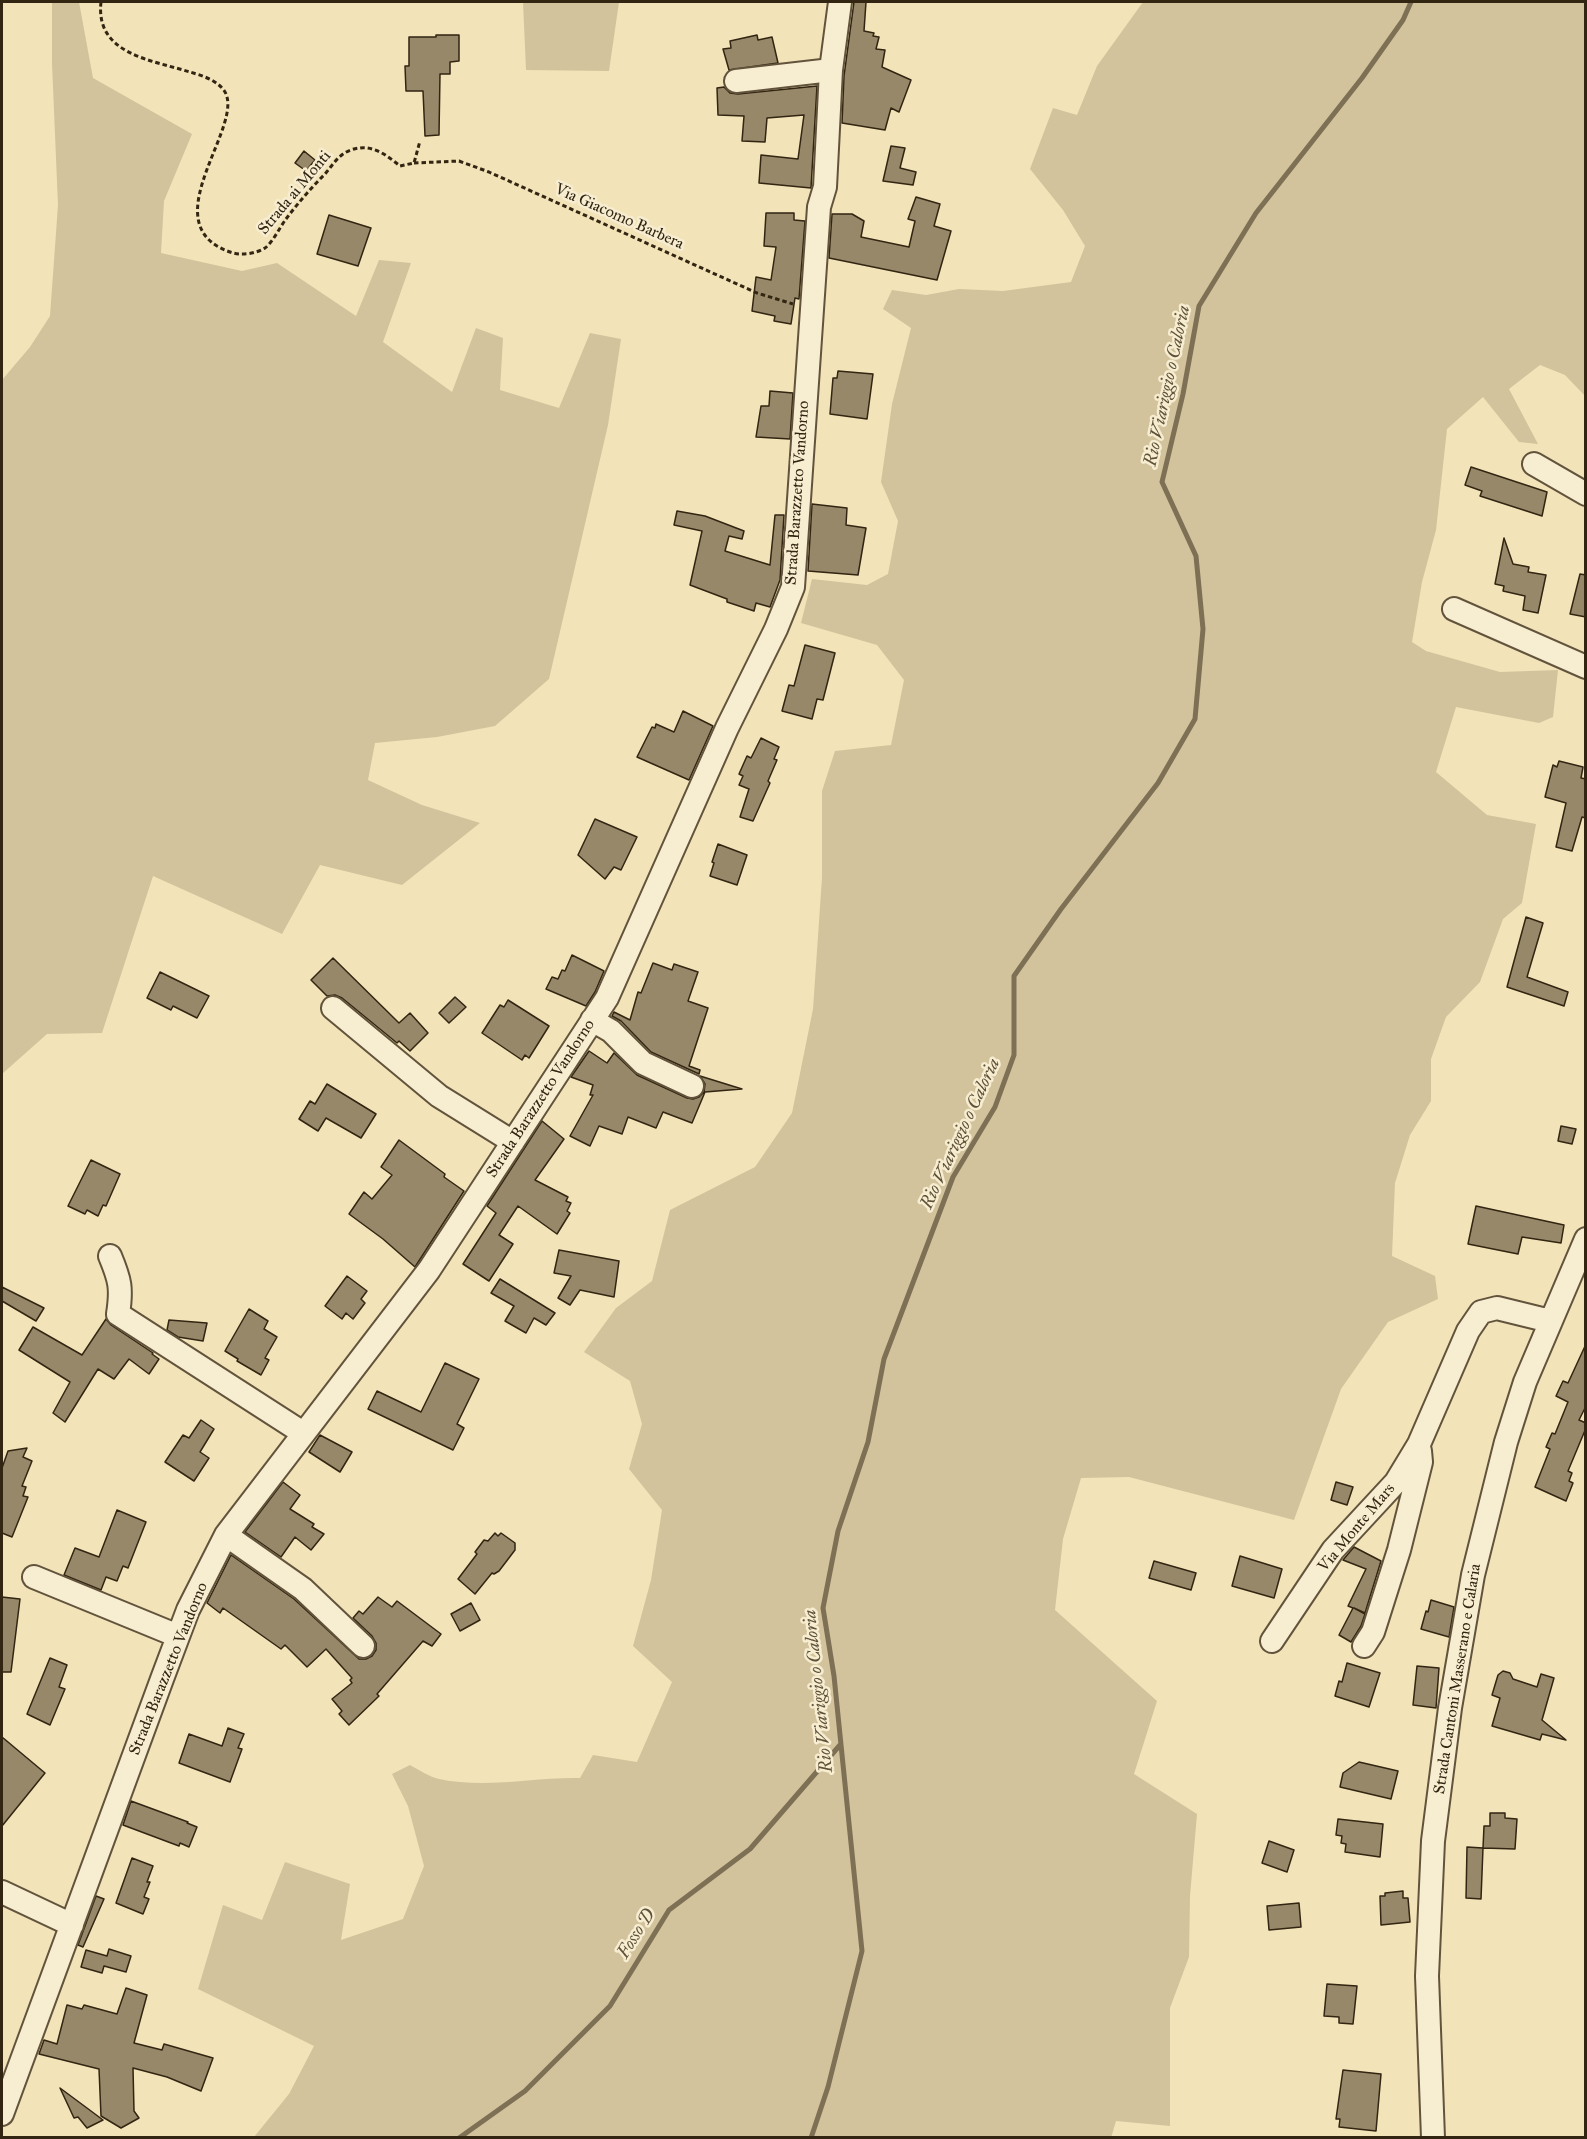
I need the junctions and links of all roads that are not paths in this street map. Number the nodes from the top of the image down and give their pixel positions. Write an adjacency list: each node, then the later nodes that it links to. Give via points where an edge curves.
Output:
1 (840, 2): 2 (street, Strada Barazzetto Vandorno)
2 (831, 69): 3 (street); 9 (street, Strada Barazzetto Vandorno, via 793,587 607,998)
3 (736, 81)
4 (1534, 464): 5 (street)
5 (1586, 494)
6 (1454, 609): 7 (street)
7 (1586, 667)
8 (333, 1008): 11 (street, via 439,1096)
9 (592, 1020): 10 (street, via 611,1030 643,1063); 11 (street, Strada Barazzetto Vandorno)
10 (692, 1086)
11 (513, 1142): 15 (street, Strada Barazzetto Vandorno, via 429,1270)
12 (1586, 1239): 14 (street, Strada Cantoni Masserano e Calaria)
13 (110, 1256): 15 (street, via 121,1293 117,1314)
14 (1550, 1322): 16 (street, Via Monte Mars, via 1497,1308 1481,1312 1468,1331); 26 (street, Strada Cantoni Masserano e Calaria, via 1506,1442 1473,1575 1450,1708 1433,1841 1426,1976)
15 (303, 1433): 17 (street, Strada Barazzetto Vandorno)
16 (1419, 1444): 20 (street, Via Monte Mars, via 1396,1482 1333,1550); 22 (street, Via Monte Mars, via 1420,1462 1399,1550 1373,1632)
17 (226, 1535): 19 (street, Strada Barazzetto Vandorno); 21 (street, via 303,1589)
18 (34, 1576): 19 (street)
19 (178, 1636): 24 (street, Strada Barazzetto Vandorno)
20 (1272, 1641)
21 (363, 1646)
22 (1364, 1647)
23 (2, 1892): 24 (street)
24 (72, 1925): 25 (street, Strada Barazzetto Vandorno)
25 (2, 2114)
26 (1433, 2138)

